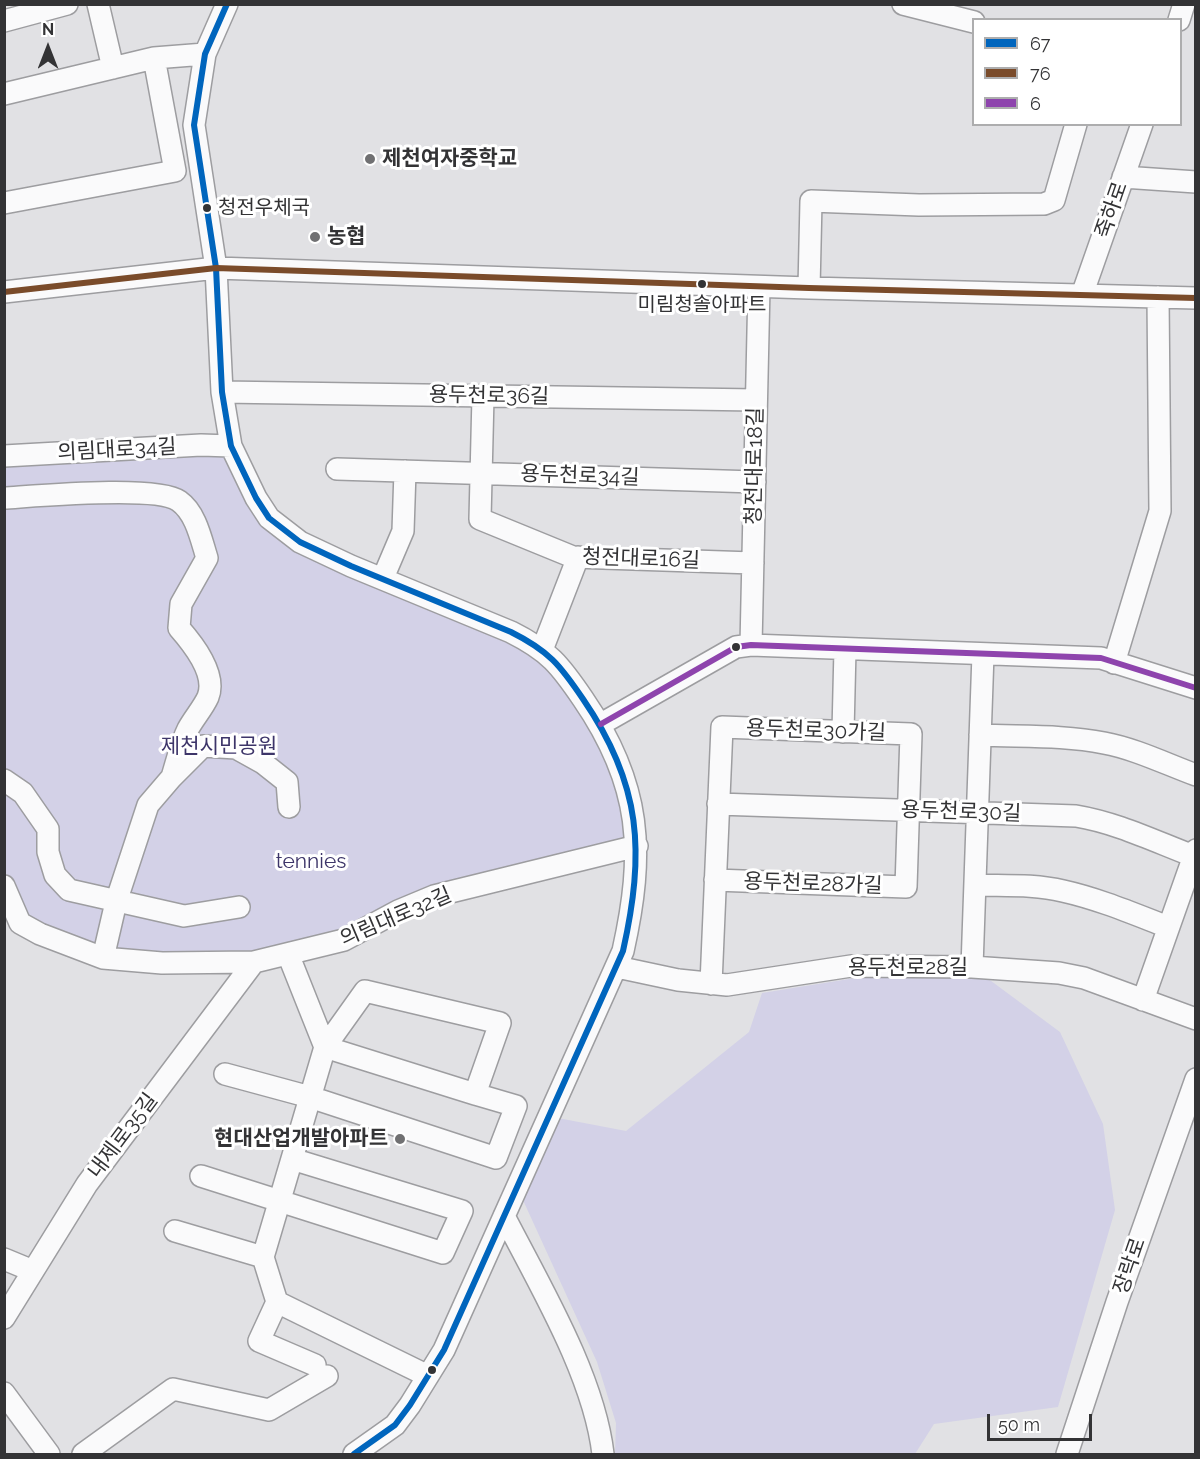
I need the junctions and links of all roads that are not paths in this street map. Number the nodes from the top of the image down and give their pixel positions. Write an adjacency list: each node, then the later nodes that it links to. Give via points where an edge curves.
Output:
1 (67, 4): 5 (street)
2 (98, 4): 9 (street)
3 (227, 4): 7 (street)
4 (903, 4): 6 (street)
5 (4, 21)
6 (972, 21)
7 (205, 54): 8 (street); 16 (street, via 194,125)
8 (154, 58): 9 (street); 15 (street, via 175,171)
9 (113, 68): 10 (street)
10 (4, 94)
11 (1075, 126): 18 (street, via 1054,200 1044,204 811,201)
12 (1141, 126): 13 (street, 죽하로)
13 (1123, 177): 14 (street); 20 (street, 죽하로)
14 (1196, 182)
15 (4, 203)
16 (216, 268): 17 (street); 19 (street); 23 (street)
17 (759, 287): 18 (street); 25 (street, 청전대로18길)
18 (809, 288): 20 (street)
19 (4, 292)
20 (1082, 295): 21 (street)
21 (1158, 297): 22 (street); 40 (street, via 1160,511)
22 (1196, 298)
23 (222, 392): 24 (street, 용두천로36길); 26 (street)
24 (483, 396): 25 (street, 용두천로36길); 30 (street, 청전대로16길)
25 (756, 400): 31 (street, 청전대로18길)
26 (231, 446): 27 (street, 의림대로34길); 35 (street, via 269,518 300,542)
27 (4, 456)
28 (337, 469): 29 (street, 용두천로34길)
29 (405, 471): 30 (street, 용두천로34길); 35 (street, via 403,531)
30 (481, 473): 31 (street, 용두천로34길); 33 (street, 청전대로16길, via 480,519)
31 (754, 482): 34 (street, 청전대로18길)
32 (4, 498): 46 (street, via 160,493 178,500 192,517 207,558 181,604 179,628 192,643 211,685 188,729)
33 (578, 557): 34 (street, 청전대로16길); 38 (street)
34 (753, 563): 36 (street, 청전대로18길)
35 (383, 578): 38 (street, via 511,632)
36 (751, 645): 37 (street); 42 (street, via 736,647)
37 (845, 649): 39 (street); 43 (street)
38 (542, 650): 42 (street, via 561,666)
39 (982, 654): 40 (street, via 1101,658); 44 (street)
40 (1114, 663): 41 (street)
41 (1196, 688)
42 (601, 724): 52 (street, via 627,784)
43 (843, 732): 48 (street, 용두천로30가길, via 722,727); 50 (street, 용두천로30가길, via 911,734)
44 (980, 735): 45 (street, via 1106,743); 51 (street)
45 (1196, 775)
46 (172, 777): 49 (street, via 203,746 236,748 287,782); 57 (street, via 148,805)
47 (4, 780): 57 (street, via 23,793 48,829 48,852 55,875 69,890)
48 (718, 804): 50 (street, 용두천로30길); 54 (street, 용두천로28가길)
49 (289, 807)
50 (908, 810): 51 (street, 용두천로30길); 54 (street, 용두천로28가길, via 906,887)
51 (977, 812): 53 (street, 용두천로30길, via 1099,820); 55 (street)
52 (637, 846): 60 (street, 의림대로32길, via 434,896 344,940); 63 (street, via 632,913)
53 (1195, 854): 59 (street)
54 (715, 880): 65 (street, 용두천로28가길)
55 (975, 885): 59 (street, via 1061,890); 64 (street)
56 (4, 886): 61 (street, 의림대로32길, via 20,923)
57 (116, 902): 58 (street, via 184,916); 61 (street)
58 (239, 907)
59 (1168, 927): 66 (street)
60 (288, 954): 62 (street, 의림대로32길); 68 (street)
61 (103, 958): 62 (street, 의림대로32길, via 162,963)
62 (254, 962): 80 (street, 내제로35길, via 87,1184)
63 (617, 967): 65 (street, 용두천로28길); 76 (street)
64 (972, 967): 65 (street, 용두천로28길, via 850,966 737,985); 66 (street, 용두천로28길, via 1059,973)
65 (711, 984)
66 (1143, 1000): 67 (street, 용두천로28길)
67 (1196, 1019)
68 (325, 1047): 71 (street); 71 (street, via 365,991 500,1023); 72 (street)
69 (225, 1074): 72 (street)
70 (1196, 1079): 90 (street, 장락로)
71 (474, 1094): 72 (street, via 516,1106 496,1158)
72 (310, 1097): 73 (street)
73 (292, 1159): 75 (street); 75 (street, via 462,1212 442,1253)
74 (201, 1176): 75 (street)
75 (280, 1200): 78 (street)
76 (504, 1216): 83 (street, via 444,1350); 89 (street, via 576,1359 600,1428)
77 (175, 1232): 78 (street)
78 (263, 1257): 81 (street)
79 (4, 1259): 80 (street)
80 (33, 1271): 82 (street, 내제로35길)
81 (277, 1302): 83 (street); 87 (street, via 259,1341 321,1370 269,1410 173,1389)
82 (4, 1318)
83 (428, 1376): 85 (street)
84 (4, 1393): 86 (street)
85 (378, 1448): 88 (street)
86 (49, 1455)
87 (83, 1455)
88 (354, 1455)
89 (603, 1455)
90 (1068, 1455)

